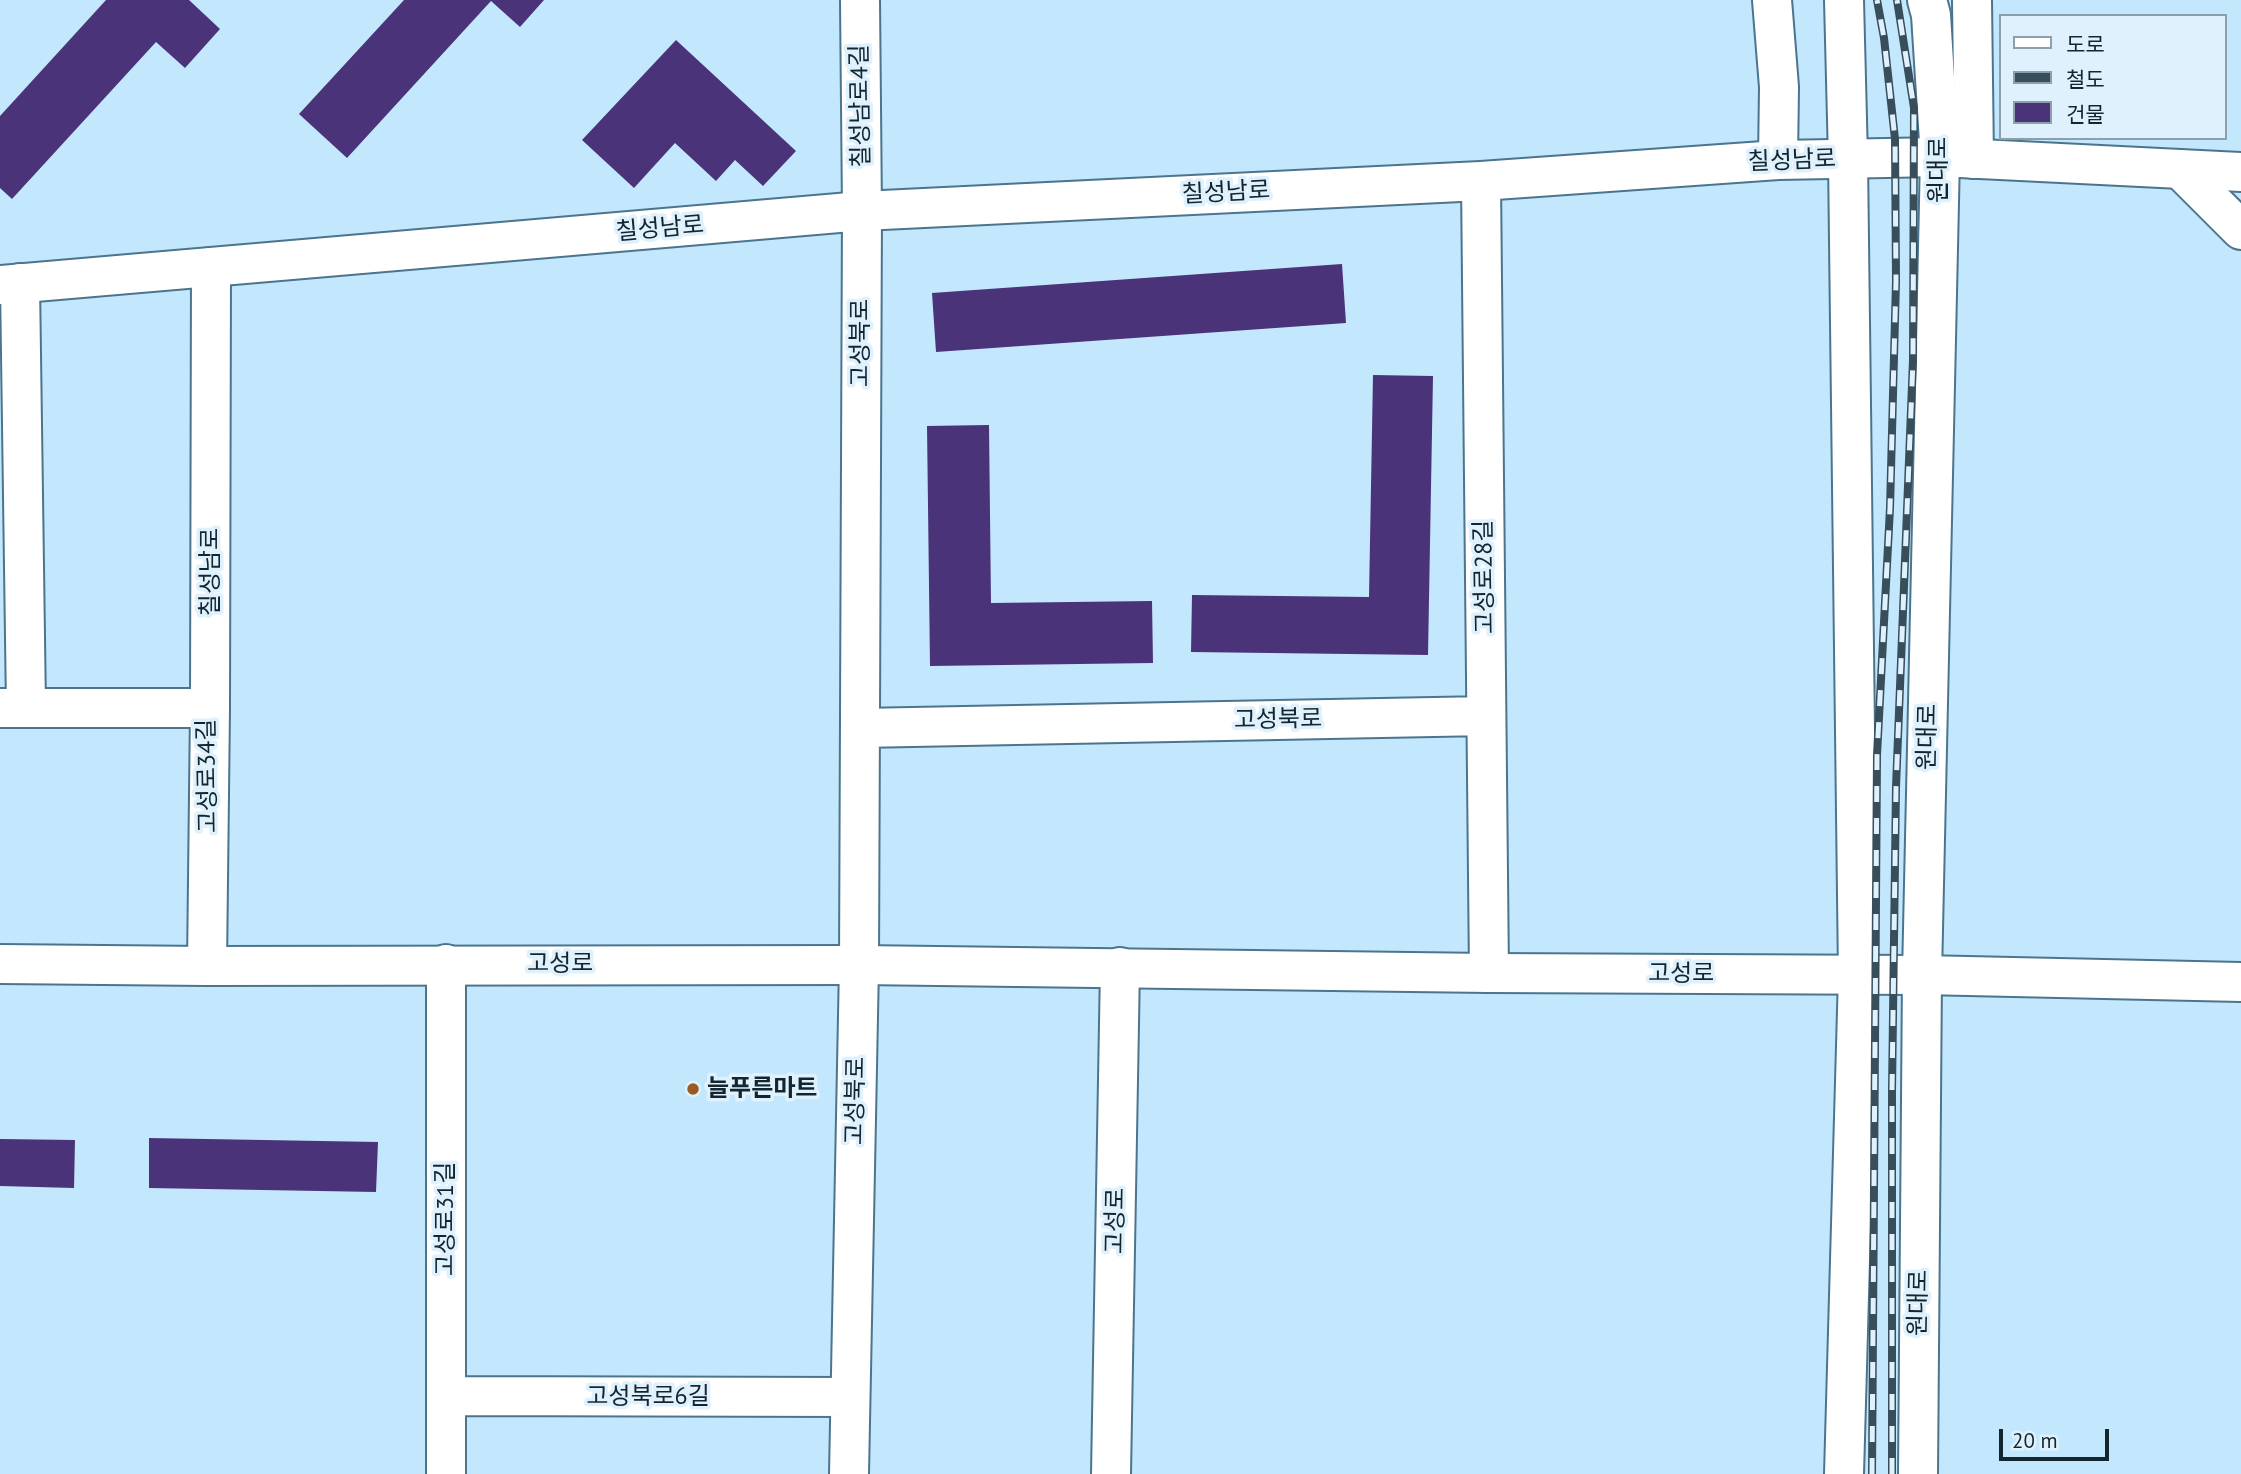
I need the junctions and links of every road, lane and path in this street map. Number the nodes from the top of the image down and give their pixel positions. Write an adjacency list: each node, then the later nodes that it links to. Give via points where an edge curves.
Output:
1 (860, 0): 12 (street, 칠성남로4길)
2 (1772, 0): 8 (street, via 1779,87)
3 (1843, 0): 7 (street)
4 (1927, 0): 6 (street, 원대로)
5 (1972, 0): 6 (street, 원대로)
6 (1957, 158): 7 (street, 칠성남로); 9 (street, 칠성남로); 27 (street, 원대로)
7 (1848, 159): 8 (street, 칠성남로); 26 (street)
8 (1778, 160): 11 (street, 칠성남로)
9 (2180, 169): 10 (street, 칠성남로); 13 (street)
10 (2241, 172)
11 (1481, 181): 12 (street, 칠성남로); 18 (street, 고성로28길)
12 (862, 211): 14 (street, 칠성남로); 19 (street, 고성북로)
13 (2241, 230)
14 (211, 268): 15 (street, 칠성남로); 17 (street, 칠성남로)
15 (10, 284): 16 (street, 칠성남로)
16 (13, 708): 17 (street, 고성로34길)
17 (210, 708): 23 (street, 고성로34길)
18 (1486, 716): 19 (street, 고성북로); 25 (street, 고성로28길)
19 (860, 727): 22 (street, 고성북로)
20 (0, 964): 23 (street, 고성로)
21 (446, 964): 22 (street, 고성로); 23 (street, 고성로); 29 (street, 고성로31길)
22 (859, 965): 24 (street, 고성로); 30 (street, 고성북로)
23 (207, 966)
24 (1120, 967): 25 (street, 고성로); 33 (street, 고성로)
25 (1489, 973): 26 (street, 고성로)
26 (1858, 975): 27 (street, 고성로); 34 (street)
27 (1922, 975): 28 (street, 고성로); 35 (street, 원대로)
28 (2241, 982)
29 (446, 1396): 30 (street, 고성북로6길); 31 (street, 고성로31길)
30 (850, 1397): 32 (street, 고성북로)
31 (446, 1474)
32 (849, 1474)
33 (1111, 1474)
34 (1844, 1474)
35 (1918, 1474)

